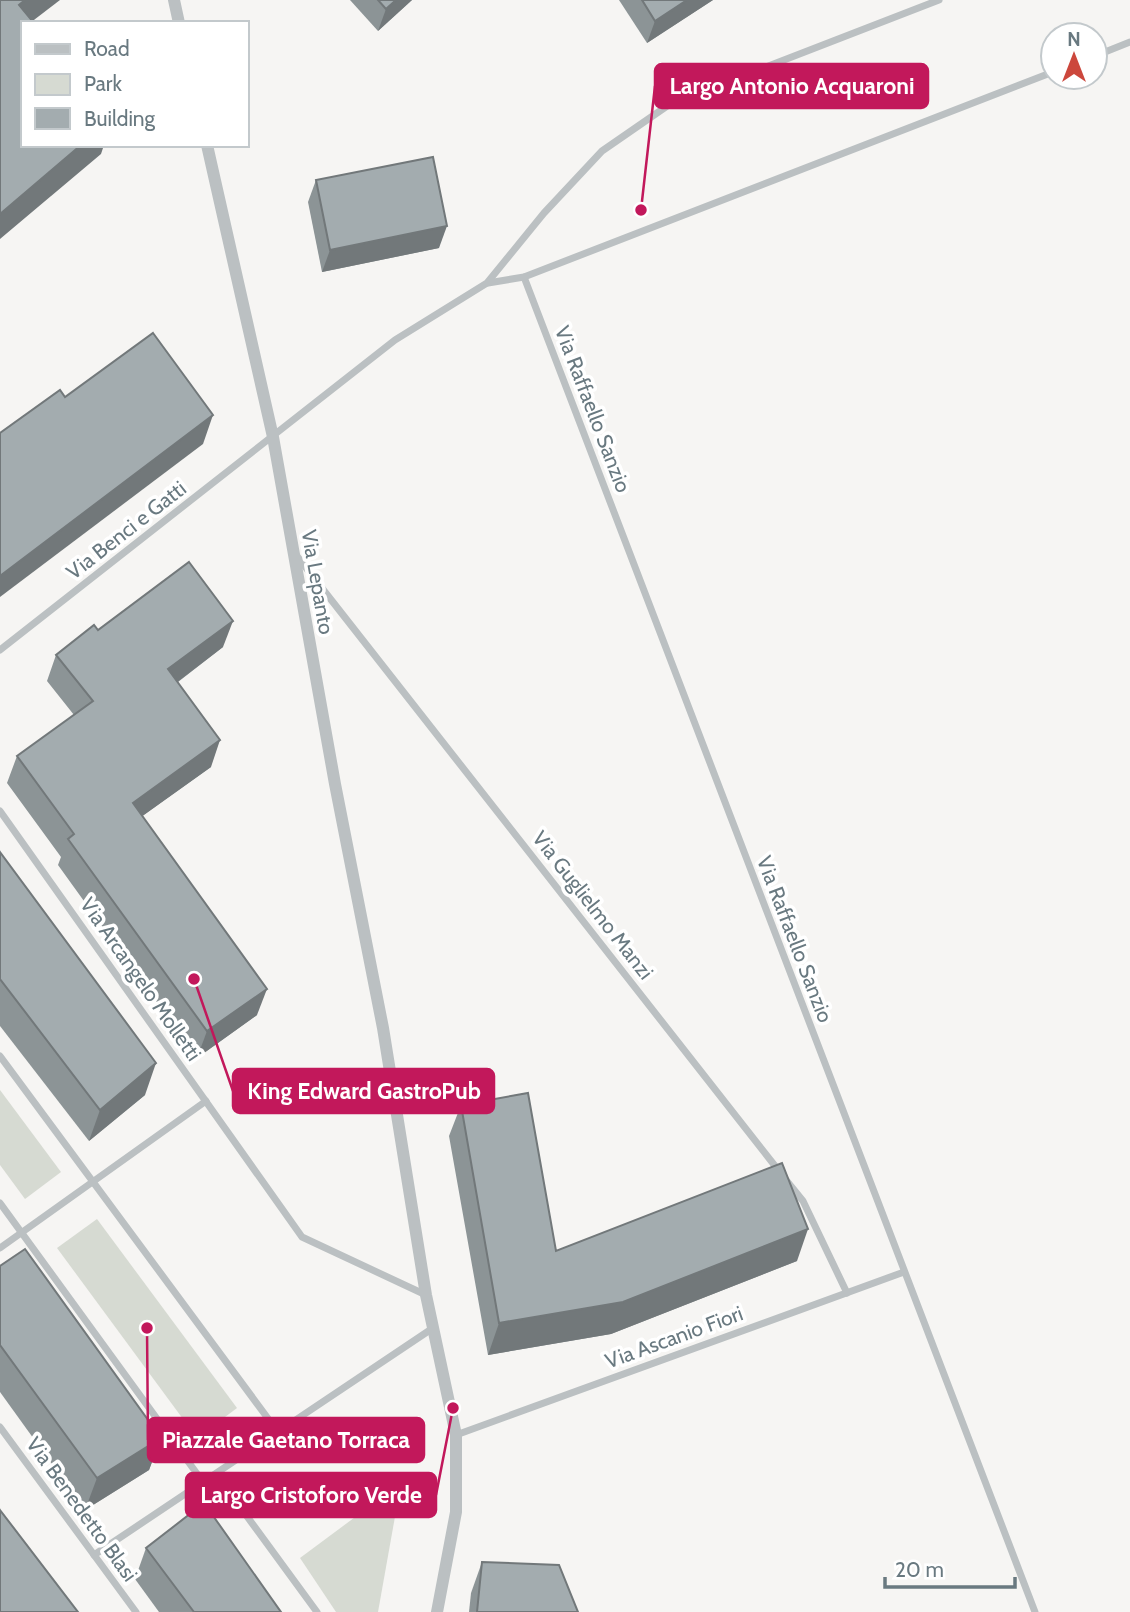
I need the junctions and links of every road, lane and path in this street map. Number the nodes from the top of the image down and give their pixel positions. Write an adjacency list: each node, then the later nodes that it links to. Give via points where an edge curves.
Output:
1 (174, 0): 3 (street)
2 (939, 0): 9 (street, via 670,104 601,151)
3 (179, 21)
4 (1130, 42): 5 (street)
5 (1109, 50)
6 (1039, 77): 8 (street)
7 (207, 147): 10 (street, Via Lepanto)
8 (524, 277): 9 (street); 20 (street, Via Raffaello Sanzio)
9 (487, 283): 10 (street, Via Benci e Gatti, via 396,340)
10 (272, 438): 11 (street, Via Lepanto); 12 (street, Via Benci e Gatti)
11 (292, 550): 21 (street, Via Guglielmo Manzi, via 803,1201); 22 (street, Via Lepanto, via 383,1028)
12 (0, 650)
13 (0, 811): 15 (street, Via Arcangelo Molletti)
14 (0, 1056): 16 (street)
15 (206, 1101): 16 (street); 22 (street, Via Arcangelo Molletti, via 302,1237)
16 (93, 1181): 18 (street); 25 (street)
17 (0, 1203): 18 (street)
18 (21, 1233): 19 (street); 28 (street)
19 (0, 1248)
20 (904, 1272): 21 (street, Via Ascanio Fiori); 33 (street, Via Raffaello Sanzio)
21 (847, 1293): 26 (street, Via Ascanio Fiori)
22 (426, 1295): 23 (street)
23 (433, 1328): 25 (street); 26 (street)
24 (0, 1427): 29 (street, Via Benedetto Blasi)
25 (278, 1432): 27 (street)
26 (456, 1435): 30 (street, via 456,1512)
27 (216, 1474): 28 (street); 32 (street)
28 (203, 1482): 29 (street)
29 (94, 1555): 31 (street, Via Benedetto Blasi)
30 (437, 1611)
31 (136, 1612)
32 (317, 1612)
33 (1035, 1612)

